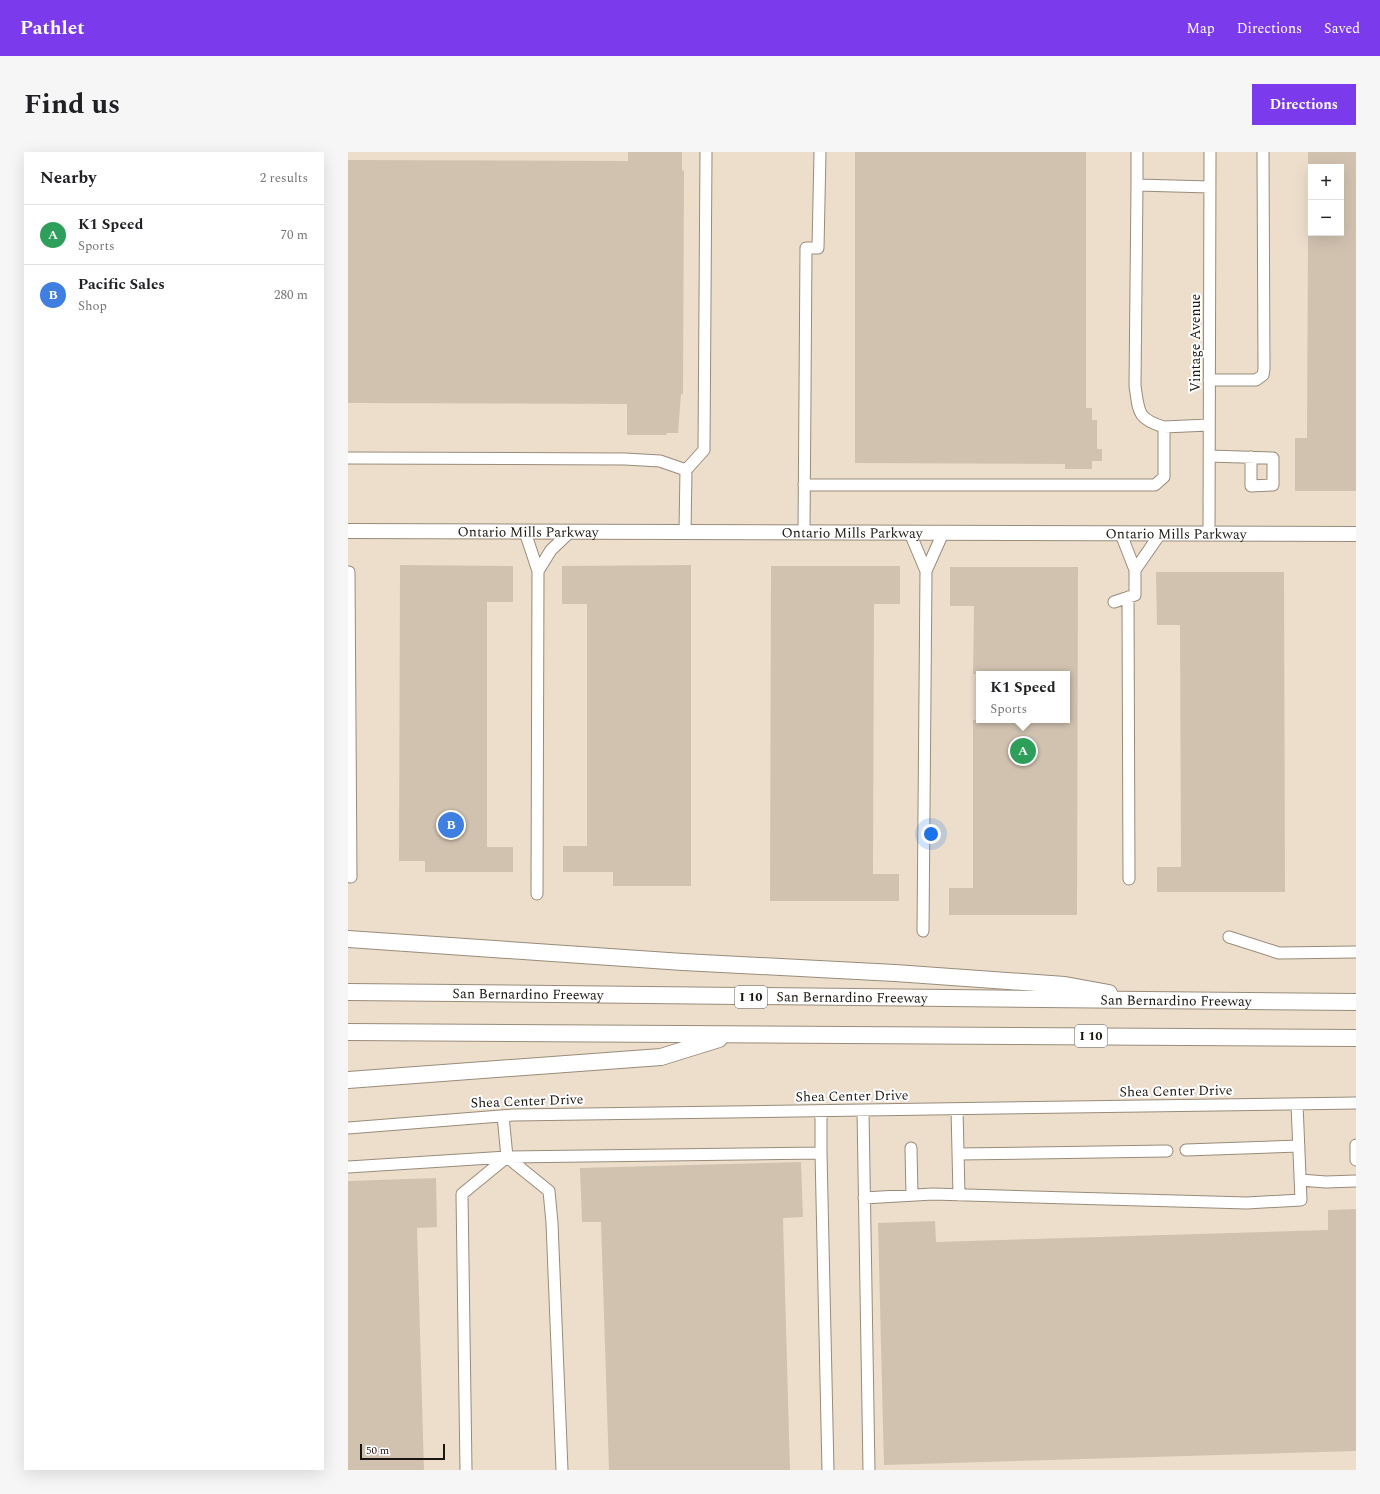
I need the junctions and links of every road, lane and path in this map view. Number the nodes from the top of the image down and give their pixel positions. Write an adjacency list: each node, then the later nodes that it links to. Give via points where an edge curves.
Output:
1 (706, 152): 14 (street, via 704,450)
2 (820, 152): 15 (street, via 818,248 806,248)
3 (1137, 152): 6 (street)
4 (1210, 152): 7 (street, Vintage Avenue)
5 (1263, 152): 8 (street, via 1263,375 1256,380)
6 (1137, 185): 7 (street); 10 (street, via 1136,386 1139,413 1149,422)
7 (1210, 187): 8 (street, Vintage Avenue)
8 (1209, 380): 9 (street, Vintage Avenue)
9 (1209, 426): 10 (street); 11 (street, Vintage Avenue)
10 (1164, 427): 15 (street, via 1164,477 1156,485)
11 (1209, 456): 12 (street); 25 (street, Vintage Avenue)
12 (1251, 457)
13 (348, 458): 14 (street, via 625,459 660,461)
14 (686, 470): 19 (street)
15 (804, 485): 20 (street)
16 (348, 531): 17 (main road, Ontario Mills Parkway)
17 (525, 532): 18 (main road, Ontario Mills Parkway); 28 (street)
18 (570, 532): 19 (main road, Ontario Mills Parkway); 28 (street, via 551,550)
19 (685, 532): 20 (main road, Ontario Mills Parkway)
20 (804, 533): 21 (main road, Ontario Mills Parkway)
21 (910, 533): 22 (main road, Ontario Mills Parkway); 29 (street)
22 (943, 534): 23 (main road, Ontario Mills Parkway); 29 (street)
23 (1121, 534): 24 (main road, Ontario Mills Parkway); 27 (street)
24 (1160, 534): 25 (main road, Ontario Mills Parkway); 27 (street)
25 (1209, 534): 26 (main road, Ontario Mills Parkway)
26 (1356, 534)
27 (1135, 570): 31 (street, via 1135,595)
28 (538, 571): 35 (street)
29 (926, 571): 36 (street)
30 (349, 572): 33 (street, via 351,877)
31 (1128, 597): 32 (street); 34 (street)
32 (1114, 602)
33 (348, 876)
34 (1129, 879)
35 (537, 894)
36 (923, 931)
37 (348, 932): 40 (highway)
38 (1229, 937): 41 (street, via 1279,953)
39 (348, 939): 40 (highway)
40 (439, 944): 43 (highway, via 1065,985)
41 (1356, 952)
42 (348, 992): 43 (highway, San Bernardino Freeway / I 10)
43 (1154, 1001): 44 (highway, San Bernardino Freeway / I 10)
44 (1356, 1002)
45 (348, 1032): 46 (highway, I 10)
46 (734, 1034): 47 (highway, I 10); 48 (highway, via 661,1057)
47 (1356, 1038)
48 (348, 1080)
49 (1297, 1104): 50 (street, Shea Center Drive); 51 (street, Shea Center Drive); 57 (street)
50 (1356, 1104)
51 (956, 1109): 53 (street, Shea Center Drive); 62 (street)
52 (820, 1111): 53 (street, Shea Center Drive); 54 (street, Shea Center Drive); 61 (street)
53 (863, 1111): 70 (street)
54 (503, 1116): 55 (street, Shea Center Drive); 63 (street)
55 (348, 1128)
56 (1356, 1145): 64 (street)
57 (1299, 1146): 59 (street); 66 (street)
58 (911, 1148): 68 (street)
59 (1186, 1150)
60 (1167, 1151): 62 (street)
61 (822, 1153): 63 (street); 73 (street)
62 (958, 1154): 69 (street)
63 (507, 1157): 65 (street); 71 (street, via 462,1194); 72 (street, via 549,1191 553,1231)
64 (1356, 1160)
65 (348, 1168)
66 (1300, 1180): 67 (street); 69 (street, via 1301,1200 1247,1203)
67 (1356, 1181)
68 (912, 1195): 69 (street); 70 (street)
69 (959, 1195)
70 (864, 1198): 74 (street)
71 (466, 1470)
72 (562, 1470)
73 (828, 1470)
74 (869, 1470)

